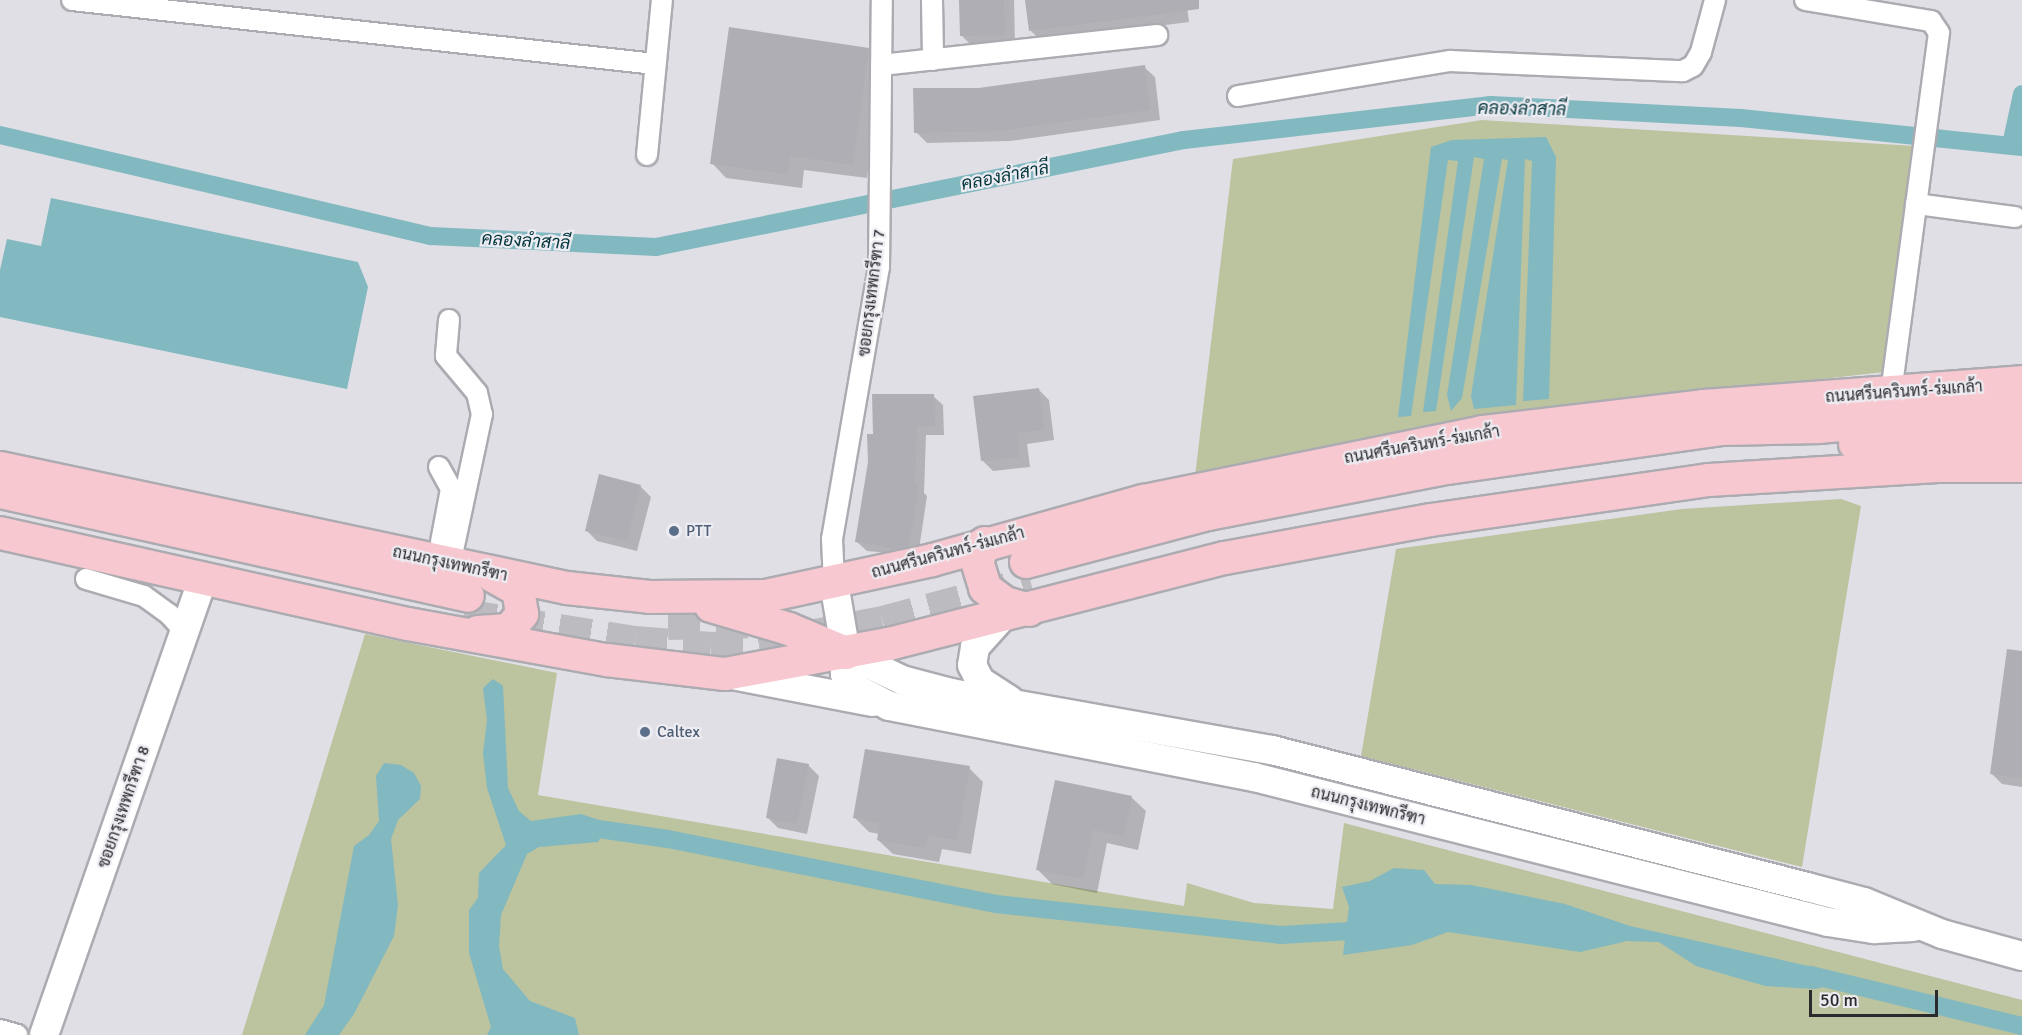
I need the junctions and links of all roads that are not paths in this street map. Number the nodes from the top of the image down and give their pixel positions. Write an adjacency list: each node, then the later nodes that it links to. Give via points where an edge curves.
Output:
1 (72, 0): 9 (street)
2 (662, 0): 9 (street)
3 (882, 0): 10 (street, ซอยกรุงเทพกรีฑา 7)
4 (933, 0): 8 (street)
5 (1715, 0): 11 (street, via 1701,52 1693,66 1683,71 1450,62)
6 (1805, 0): 13 (street, via 1931,21 1939,33)
7 (1157, 35): 8 (street)
8 (933, 60): 10 (street)
9 (655, 64): 12 (street)
10 (881, 65): 30 (street, ซอยกรุงเทพกรีฑา 7, via 882,220 872,326 832,539)
11 (1238, 96)
12 (647, 155)
13 (1916, 204): 14 (street); 17 (street)
14 (2015, 218)
15 (449, 320): 31 (street, via 446,356 477,393 482,414)
16 (2022, 382): 17 (main road, ถนนศรีนครินทร์-ร่มเกล้า)
17 (1899, 393): 18 (main road); 27 (main road, ถนนศรีนครินทร์-ร่มเกล้า, via 1704,406 1483,432 1144,501)
18 (2022, 409): 32 (main road, ถนนศรีนครินทร์-ร่มเกล้า, via 1819,427 1722,429 1448,468 1208,514)
19 (2022, 439): 20 (main road); 32 (main road, ถนนศรีนครินทร์-ร่มเกล้า, via 1742,448 1453,487 1212,533)
20 (1938, 466): 21 (main road, ถนนศรีนครินทร์-ร่มเกล้า); 32 (main road, ถนนศรีนครินทร์-ร่มเกล้า, via 1709,480 1431,520)
21 (2022, 466)
22 (439, 467): 31 (street, via 451,489)
23 (0, 468): 31 (main road, ถนนกรุงเทพกรีฑา)
24 (0, 492): 31 (main road, ถนนกรุงเทพกรีฑา)
25 (0, 515): 31 (main road, ถนนกรุงเทพกรีฑา)
26 (0, 533): 29 (main road, ถนนกรุงเทพกรีฑา)
27 (985, 543): 30 (main road, ถนนศรีนครินทร์-ร่มเกล้า); 32 (main road, via 977,561 985,588 1005,603)
28 (86, 579): 34 (street, via 144,596 170,614)
29 (202, 579): 31 (main road, ถนนกรุงเทพกรีฑา); 34 (main road, ซอยกรุงเทพกรีฑา 8)
30 (834, 583): 33 (main road, ถนนกรุงเทพกรีฑา, via 766,596); 35 (main road, ถนนกรุงเทพกรีฑา)
31 (459, 590): 33 (main road, ถนนกรุงเทพกรีฑา, via 567,588); 36 (main road, ถนนกรุงเทพกรีฑา, via 607,660)
32 (1022, 593): 35 (main road, ถนนศรีนครินทร์-ร่มเกล้า); 37 (main road, via 975,647 972,665 980,681)
33 (681, 597): 35 (main road, via 789,629)
34 (185, 632): 45 (main road, ซอยกรุงเทพกรีฑา 8)
35 (846, 653): 36 (main road, ถนนกรุงเทพกรีฑา); 37 (main road, ถนนกรุงเทพกรีฑา, via 902,680); 38 (main road, ถนนกรุงเทพกรีฑา, via 843,667 851,685)
36 (726, 674): 38 (main road)
37 (1017, 705): 39 (main road, ถนนกรุงเทพกรีฑา, via 1215,738)
38 (889, 706): 40 (main road, ถนนกรุงเทพกรีฑา, via 1197,765)
39 (1367, 776): 40 (main road); 41 (main road, ถนนกรุงเทพกรีฑา, via 1864,902)
40 (1361, 804): 41 (main road, ถนนกรุงเทพกรีฑา, via 1828,922 1874,929)
41 (1920, 927): 42 (main road, ถนนกรุงเทพกรีฑา)
42 (2022, 956)
43 (0, 1030): 44 (street)
44 (17, 1035)
45 (44, 1035)

